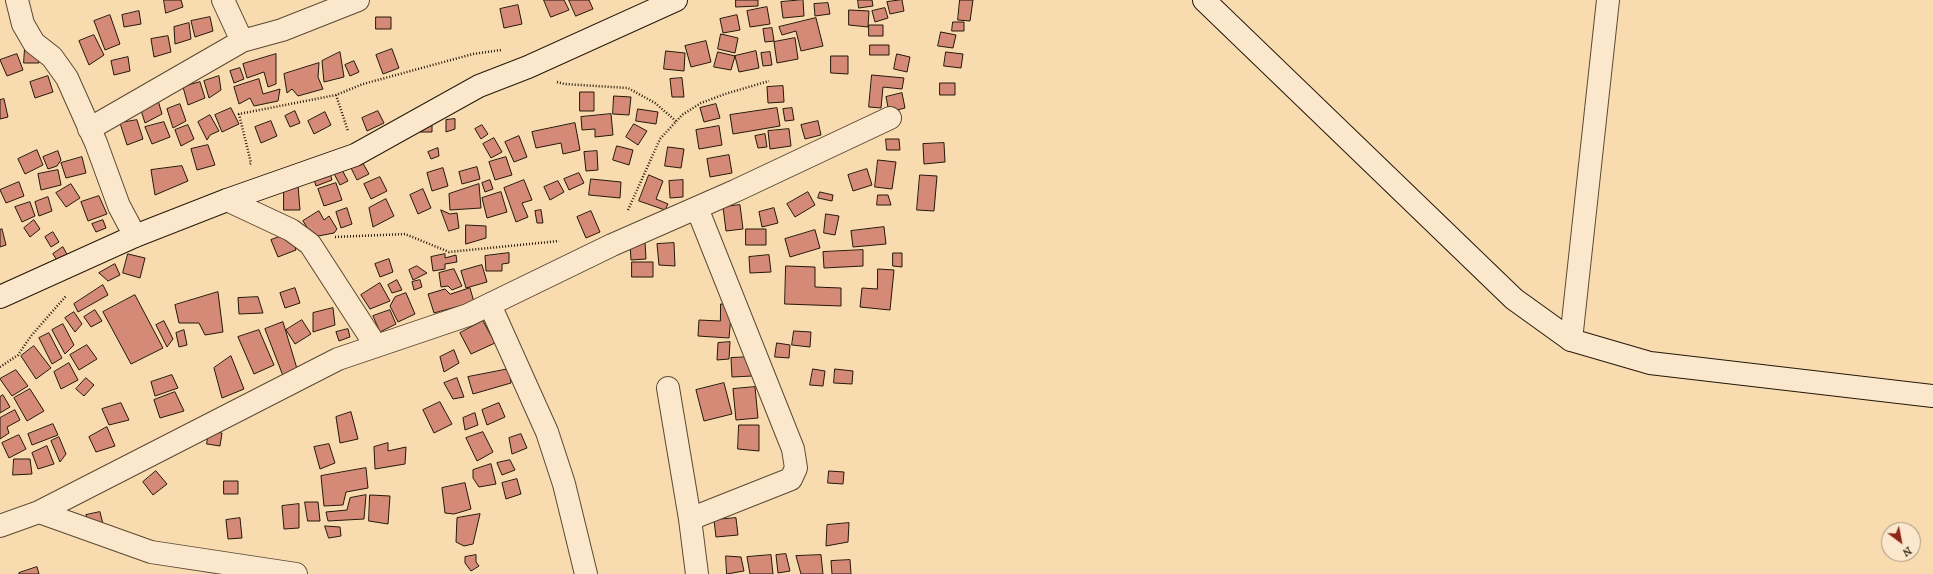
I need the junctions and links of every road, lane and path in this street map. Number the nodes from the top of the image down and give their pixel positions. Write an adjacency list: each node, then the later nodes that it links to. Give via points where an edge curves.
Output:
1 (17, 0): 11 (street, via 23,24 34,43 52,57 67,78)
2 (223, 0): 7 (street)
3 (358, 0): 7 (street, via 282,30)
4 (676, 0): 12 (street, via 528,67 479,86)
5 (1204, 0): 21 (street, via 1514,299)
6 (1608, 0): 21 (street)
7 (242, 41): 11 (street)
8 (769, 81): 18 (path, via 701,103 676,121 660,139)
9 (336, 94): 12 (path)
10 (890, 118): 14 (street)
11 (89, 128): 15 (street, via 119,206)
12 (355, 155): 13 (street)
13 (227, 200): 15 (street); 17 (street, via 291,230)
14 (697, 208): 18 (street); 26 (street, via 793,449 796,468 791,479)
15 (135, 236): 19 (street)
16 (565, 241): 17 (path, via 449,252 405,234 338,236)
17 (310, 244): 22 (street)
18 (612, 245): 20 (street)
19 (0, 297)
20 (490, 305): 22 (street, via 468,316); 29 (street, via 547,432 564,484)
21 (1571, 340): 24 (street, via 1650,363)
22 (376, 346): 25 (street, via 338,359)
23 (668, 388): 26 (street)
24 (1933, 396)
25 (39, 512): 27 (street); 28 (street, via 151,552)
26 (690, 519): 30 (street)
27 (0, 526)
28 (296, 574)
29 (586, 574)
30 (697, 574)

